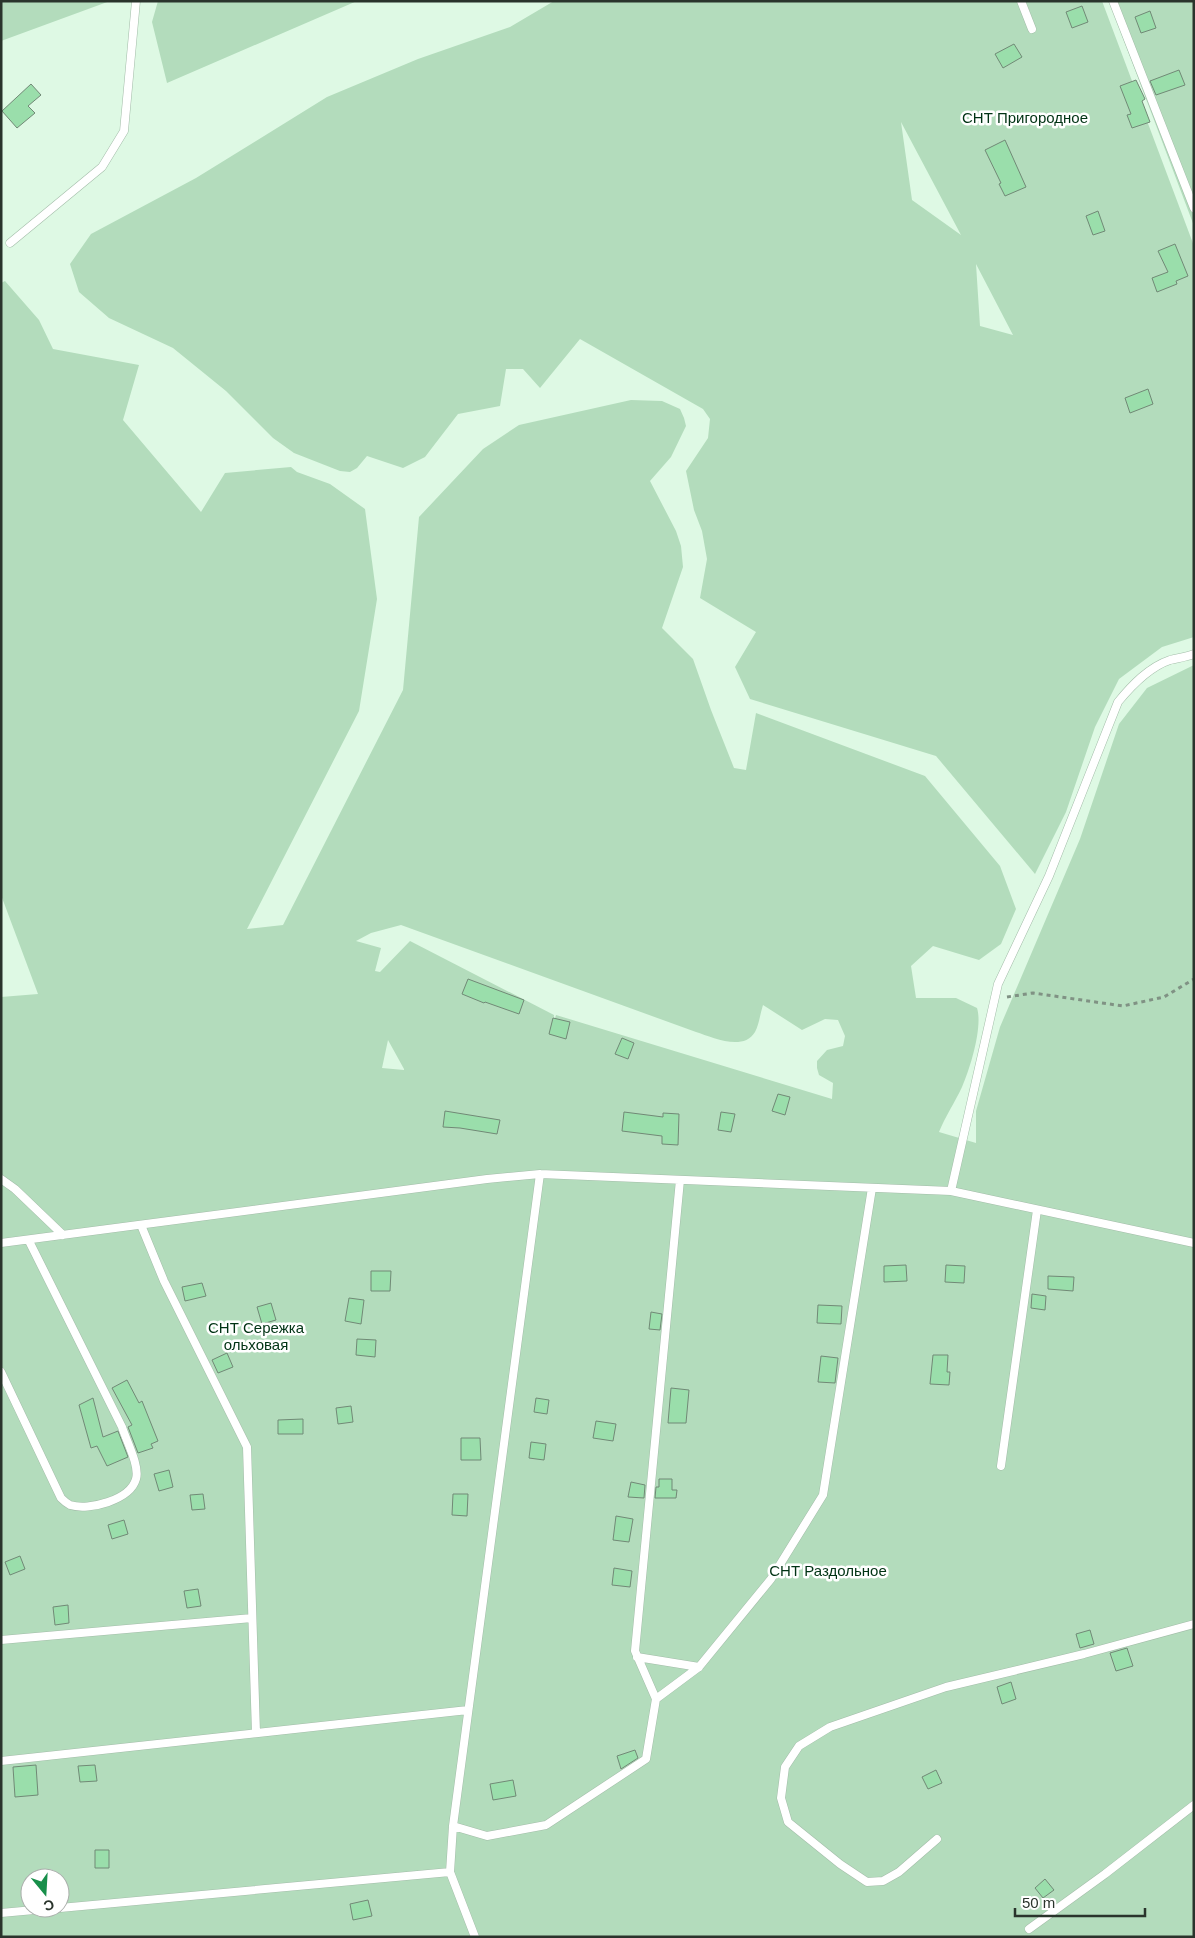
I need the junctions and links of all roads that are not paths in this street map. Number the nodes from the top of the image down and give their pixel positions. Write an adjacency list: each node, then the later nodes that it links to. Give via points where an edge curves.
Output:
1 (136, 1): 6 (lane, via 124,131 102,167)
2 (1021, 1): 4 (lane)
3 (1113, 1): 5 (lane)
4 (1032, 29)
5 (1194, 208)
6 (10, 243)
7 (1194, 654): 12 (lane, via 1169,661 1147,673 1118,702 1049,876 998,984)
8 (540, 1174): 10 (lane); 14 (lane); 27 (lane)
9 (1, 1179): 15 (lane)
10 (680, 1180): 11 (lane); 24 (lane, via 635,1651)
11 (872, 1188): 12 (lane); 25 (lane, via 823,1495 770,1579)
12 (951, 1191): 13 (lane)
13 (1037, 1210): 18 (lane); 20 (lane)
14 (141, 1225): 15 (lane); 21 (lane, via 164,1281 247,1447)
15 (63, 1235): 16 (lane)
16 (29, 1241): 17 (lane); 19 (lane, via 122,1427 137,1477 132,1489 120,1498 102,1503 80,1507 67,1504 61,1498)
17 (1, 1243)
18 (1194, 1243)
19 (1, 1372)
20 (1001, 1466)
21 (252, 1618): 23 (lane); 28 (lane)
22 (1194, 1624): 32 (lane, via 946,1687 830,1727 799,1746 785,1767 781,1798 788,1822 867,1882 883,1881 899,1872)
23 (1, 1640)
24 (637, 1657): 25 (lane); 26 (lane)
25 (700, 1667): 26 (lane)
26 (656, 1699): 31 (lane, via 646,1759 546,1825 487,1836)
27 (468, 1710): 28 (lane); 31 (lane)
28 (256, 1733): 29 (lane)
29 (1, 1761)
30 (1194, 1805): 37 (lane)
31 (453, 1826): 33 (lane)
32 (937, 1839)
33 (450, 1872): 34 (lane); 38 (lane)
34 (70, 1907)
35 (20, 1911): 36 (lane)
36 (1, 1913)
37 (1029, 1929)
38 (474, 1935): 39 (lane)
39 (464, 1937)

